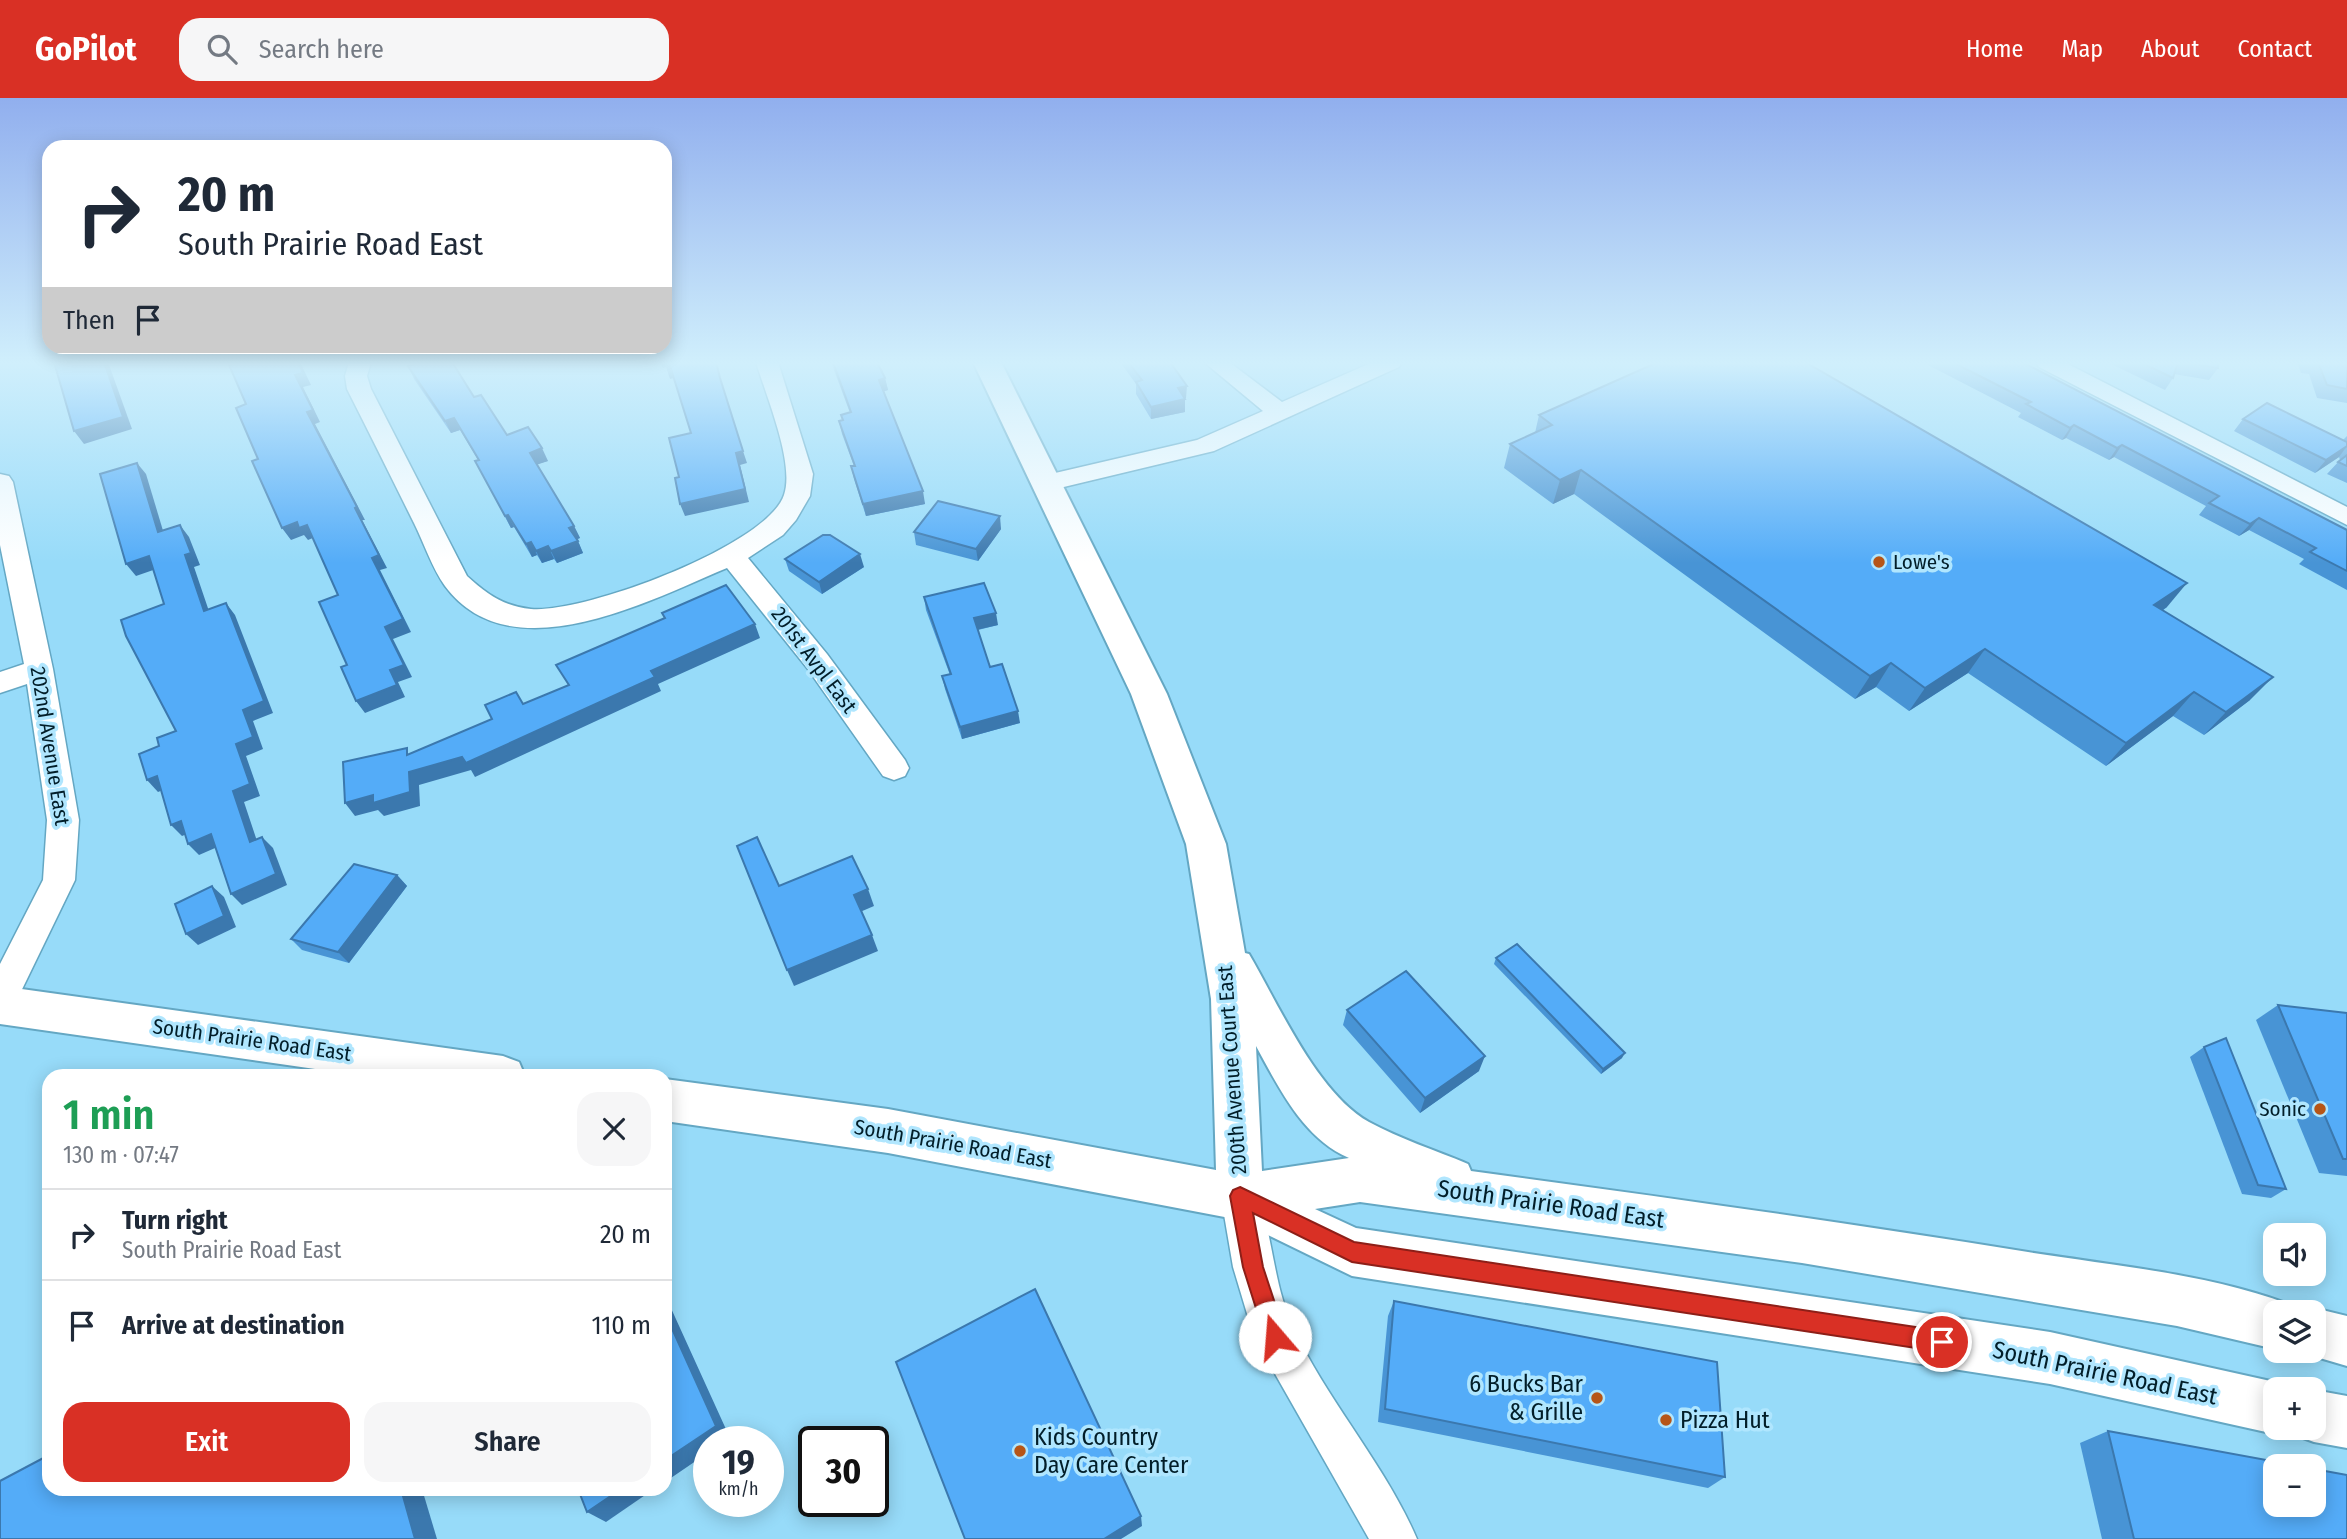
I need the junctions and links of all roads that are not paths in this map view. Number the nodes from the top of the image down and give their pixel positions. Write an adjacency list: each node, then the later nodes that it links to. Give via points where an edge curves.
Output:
1 (379, 429): 9 (street, via 456,581 469,597 486,607 522,617 580,615 610,607)
2 (787, 429): 9 (street, via 801,474 792,510 757,542)
3 (1020, 429): 7 (main road, 200th Avenue Court East)
4 (1239, 429): 7 (street, via 1183,453)
5 (2177, 429): 8 (street)
6 (0, 482): 10 (street, 202nd Avenue East)
7 (1047, 483): 13 (main road, 200th Avenue Court East, via 1149,694 1180,769 1206,844)
8 (2347, 517)
9 (731, 555): 12 (street, 201st Avpl East, via 817,661)
10 (39, 669): 11 (street); 14 (street, 202nd Avenue East, via 63,820 63,857 48,907)
11 (0, 683)
12 (894, 768)
13 (1223, 948): 18 (main road, 200th Avenue Court East, via 1232,999); 19 (main road, via 1294,1072 1325,1115 1352,1137)
14 (0, 999)
15 (0, 1005): 16 (main road, South Prairie Road East)
16 (453, 1069)
17 (672, 1101): 18 (main road, South Prairie Road East, via 888,1131)
18 (1240, 1196): 19 (main road, South Prairie Road East, via 1360,1179); 23 (main road, South Prairie Road East, via 1352,1252 2050,1358); 26 (street, 200th Avenue Court East, via 1253,1267 1275,1337)
19 (1485, 1196): 20 (main road, South Prairie Road East, via 1829,1243 2177,1301)
20 (2263, 1321)
21 (2326, 1336): 22 (main road)
22 (2347, 1341)
23 (2263, 1405)
24 (2326, 1418): 25 (main road)
25 (2347, 1422)
26 (1394, 1539)

